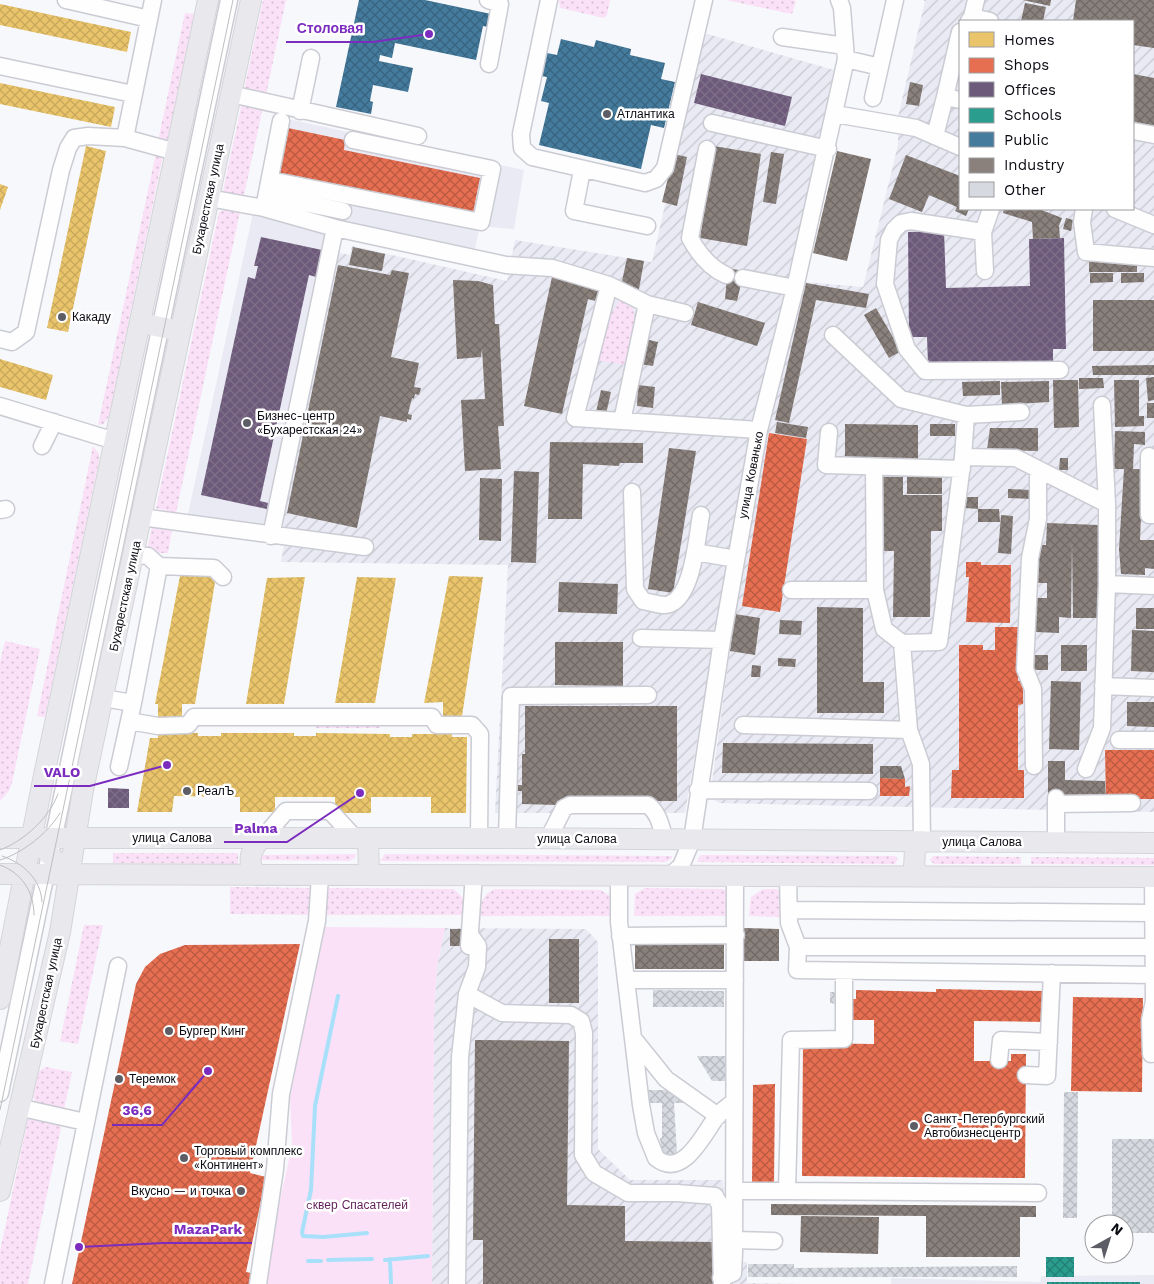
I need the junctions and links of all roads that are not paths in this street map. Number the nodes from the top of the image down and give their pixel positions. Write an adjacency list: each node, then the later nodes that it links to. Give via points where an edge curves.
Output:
1 (66, 0): 12 (street)
2 (153, 0): 12 (street)
3 (208, 0): 38 (main road)
4 (229, 0): 58 (street)
5 (251, 0): 22 (main road, Бухарестская улица)
6 (488, 0): 18 (street, via 500,4)
7 (549, 0): 39 (street, via 521,134 522,148 532,157)
8 (704, 0): 39 (street, via 665,168 656,179 645,183)
9 (839, 0): 16 (street, улица Кованько)
10 (895, 0): 20 (street)
11 (976, 0): 13 (street)
12 (149, 18): 21 (street)
13 (971, 19)
14 (782, 36): 16 (street)
15 (959, 42): 24 (street)
16 (846, 53): 20 (street); 26 (street, улица Кованько)
17 (311, 58): 25 (street)
18 (489, 64)
19 (0, 66): 21 (street)
20 (880, 68): 23 (street)
21 (133, 94): 33 (street)
22 (231, 94): 25 (street); 41 (main road, Бухарестская улица)
23 (873, 98)
24 (953, 99): 32 (street)
25 (300, 111): 31 (street)
26 (836, 114): 32 (street, via 916,128); 37 (street, улица Кованько)
27 (281, 121): 40 (street)
28 (712, 123): 37 (street)
29 (1134, 131): 30 (street)
30 (1154, 135)
31 (418, 136)
32 (935, 136): 35 (street)
33 (125, 138): 38 (street); 61 (street, via 74,138 61,170 26,332 12,342)
34 (353, 140): 40 (street, via 492,169 481,222)
35 (959, 147)
36 (707, 149): 52 (street, via 690,238 707,261)
37 (828, 149): 55 (street, улица Кованько)
38 (176, 152): 58 (main road)
39 (582, 170): 47 (street, via 574,211)
40 (267, 194): 41 (street); 45 (street); 48 (street)
41 (209, 198): 59 (main road, Бухарестская улица)
42 (991, 210): 49 (street)
43 (1084, 210): 50 (street, via 1086,252)
44 (1117, 210): 46 (street)
45 (343, 211)
46 (1154, 225)
47 (647, 226)
48 (335, 228): 54 (street, via 404,250 506,265 552,268); 82 (street)
49 (983, 232): 51 (street); 62 (street, via 911,221 901,223 894,230 889,240 885,284 907,349 925,371)
50 (1154, 258)
51 (985, 271)
52 (726, 275)
53 (743, 278): 55 (street)
54 (610, 285): 56 (street); 67 (street, via 575,418)
55 (795, 288): 69 (street, улица Кованько)
56 (647, 304): 57 (street); 67 (street)
57 (685, 313)
58 (150, 325): 59 (main road); 71 (main road); 125 (street)
59 (180, 331): 81 (main road, Бухарестская улица)
60 (832, 335): 66 (street, via 901,399)
61 (0, 339)
62 (1060, 370)
63 (1102, 405): 78 (street)
64 (0, 406): 68 (street)
65 (1020, 412): 66 (street)
66 (966, 415): 74 (street)
67 (622, 421): 69 (street)
68 (54, 422): 71 (street); 72 (street)
69 (759, 430): 86 (street, улица Кованько)
70 (829, 432): 75 (street, via 826,465)
71 (115, 441): 113 (main road)
72 (42, 446)
73 (1149, 456): 80 (street, via 1149,515)
74 (962, 463): 75 (street); 76 (street, via 1016,458); 95 (street, via 939,642)
75 (874, 468): 92 (street)
76 (1038, 469): 78 (street); 106 (street, via 1038,519 1030,558 1025,669 1033,689)
77 (632, 492): 84 (street, via 635,589 643,601 668,605 679,599)
78 (1106, 504): 89 (street)
79 (700, 514): 84 (street)
80 (1154, 515)
81 (141, 518): 82 (street); 85 (main road, Бухарестская улица)
82 (271, 536): 83 (street)
83 (365, 547)
84 (695, 552): 86 (street)
85 (133, 554): 87 (street, via 148,556); 99 (main road, Бухарестская улица)
86 (736, 559): 94 (street, улица Кованько)
87 (159, 566): 88 (street, via 214,568); 100 (street)
88 (222, 577)
89 (1107, 584): 90 (street); 96 (street)
90 (1154, 586)
91 (791, 590): 92 (street)
92 (875, 590): 95 (street, via 884,629)
93 (641, 638): 94 (street)
94 (722, 640): 109 (street, улица Кованько)
95 (902, 643): 103 (street)
96 (1103, 686): 97 (street); 108 (street, via 1102,728)
97 (1154, 688)
98 (648, 695): 118 (street, via 511,696)
99 (102, 698): 100 (street); 114 (main road, Бухарестская улица)
100 (133, 703): 101 (street)
101 (129, 721): 107 (street); 117 (street, via 158,726 188,725 194,716 305,724 432,717 438,725 472,725 480,734)
102 (743, 725): 103 (street)
103 (909, 730): 122 (street, via 920,764)
104 (1118, 740): 105 (street)
105 (1154, 740)
106 (1034, 766)
107 (119, 767)
108 (1086, 769)
109 (698, 790): 110 (street); 121 (street, улица Кованько)
110 (869, 791)
111 (1132, 803): 123 (street, via 1056,801)
112 (0, 838): 113 (main road, улица Салова)
113 (33, 838): 125 (main road, улица Салова); 127 (main road)
114 (76, 838): 115 (main road, улица Салова); 125 (main road, улица Салова); 128 (main road, Бухарестская улица)
115 (262, 838): 116 (main road, улица Салова); 116 (street, via 286,811 330,811); 130 (main road, via 250,852 250,866)
116 (362, 838): 117 (main road, улица Салова); 131 (main road)
117 (479, 838): 118 (main road, улица Салова)
118 (507, 838): 119 (main road, улица Салова)
119 (548, 839): 120 (main road, улица Салова); 120 (street, via 564,808 570,805 648,804 658,818)
120 (665, 840): 121 (main road, улица Салова)
121 (692, 840): 122 (main road, улица Салова); 133 (street, улица Кованько, via 681,866)
122 (922, 842): 123 (main road, улица Салова); 137 (main road, via 915,850 914,868)
123 (1056, 842): 124 (main road, улица Салова)
124 (1154, 843)
125 (50, 856): 127 (main road, улица Салова); 128 (main road, улица Салова); 158 (street)
126 (0, 874): 127 (main road, улица Салова)
127 (26, 874): 152 (main road)
128 (69, 874): 130 (main road, улица Салова); 160 (main road, Бухарестская улица, via 60,932)
129 (474, 874): 131 (main road, улица Салова); 132 (main road, улица Салова); 151 (street, via 468,968 472,975)
130 (256, 875): 134 (main road, улица Салова)
131 (369, 875): 134 (main road, улица Салова)
132 (619, 875): 133 (main road, улица Салова); 142 (street)
133 (671, 875): 135 (main road, улица Салова)
134 (320, 876): 171 (street, via 317,921 281,1094 270,1209)
135 (735, 876): 136 (main road, улица Салова); 141 (street)
136 (788, 876): 137 (main road, улица Салова); 139 (street)
137 (920, 876): 138 (main road, улица Салова)
138 (1154, 877): 140 (street)
139 (789, 910): 140 (street); 143 (street, via 789,923)
140 (1153, 912): 144 (street)
141 (736, 935): 142 (street); 150 (street)
142 (620, 936): 149 (street)
143 (798, 947): 144 (street); 146 (street, via 798,970)
144 (1153, 947): 148 (street)
145 (118, 966): 162 (street)
146 (844, 971): 147 (street); 165 (street, via 844,1039 790,1040)
147 (1052, 973): 148 (street); 154 (street)
148 (1154, 975): 155 (street)
149 (626, 980): 150 (street); 153 (street)
150 (735, 980): 159 (street)
151 (467, 994): 169 (street, via 502,1013 571,1015 581,1021 584,1033 582,1155 594,1173 628,1193 715,1196 720,1205); 172 (street, via 460,1057)
152 (0, 999)
153 (633, 1038): 161 (street, via 666,1079); 161 (street, via 646,1133 656,1158 668,1163 685,1158)
154 (1049, 1042): 156 (street, via 1001,1040); 157 (street, via 1047,1076)
155 (1151, 1054)
156 (1000, 1060)
157 (1026, 1075)
158 (0, 1093)
159 (733, 1102): 161 (street); 164 (street)
160 (18, 1107): 162 (street); 163 (main road, Бухарестская улица)
161 (718, 1116)
162 (85, 1122): 170 (street)
163 (0, 1191)
164 (734, 1191): 165 (street); 167 (street)
165 (787, 1191): 166 (street)
166 (1038, 1193)
167 (734, 1240): 168 (street); 169 (street, via 733,1273)
168 (774, 1241)
169 (721, 1281)
170 (53, 1284)
171 (258, 1284)
172 (457, 1284)

